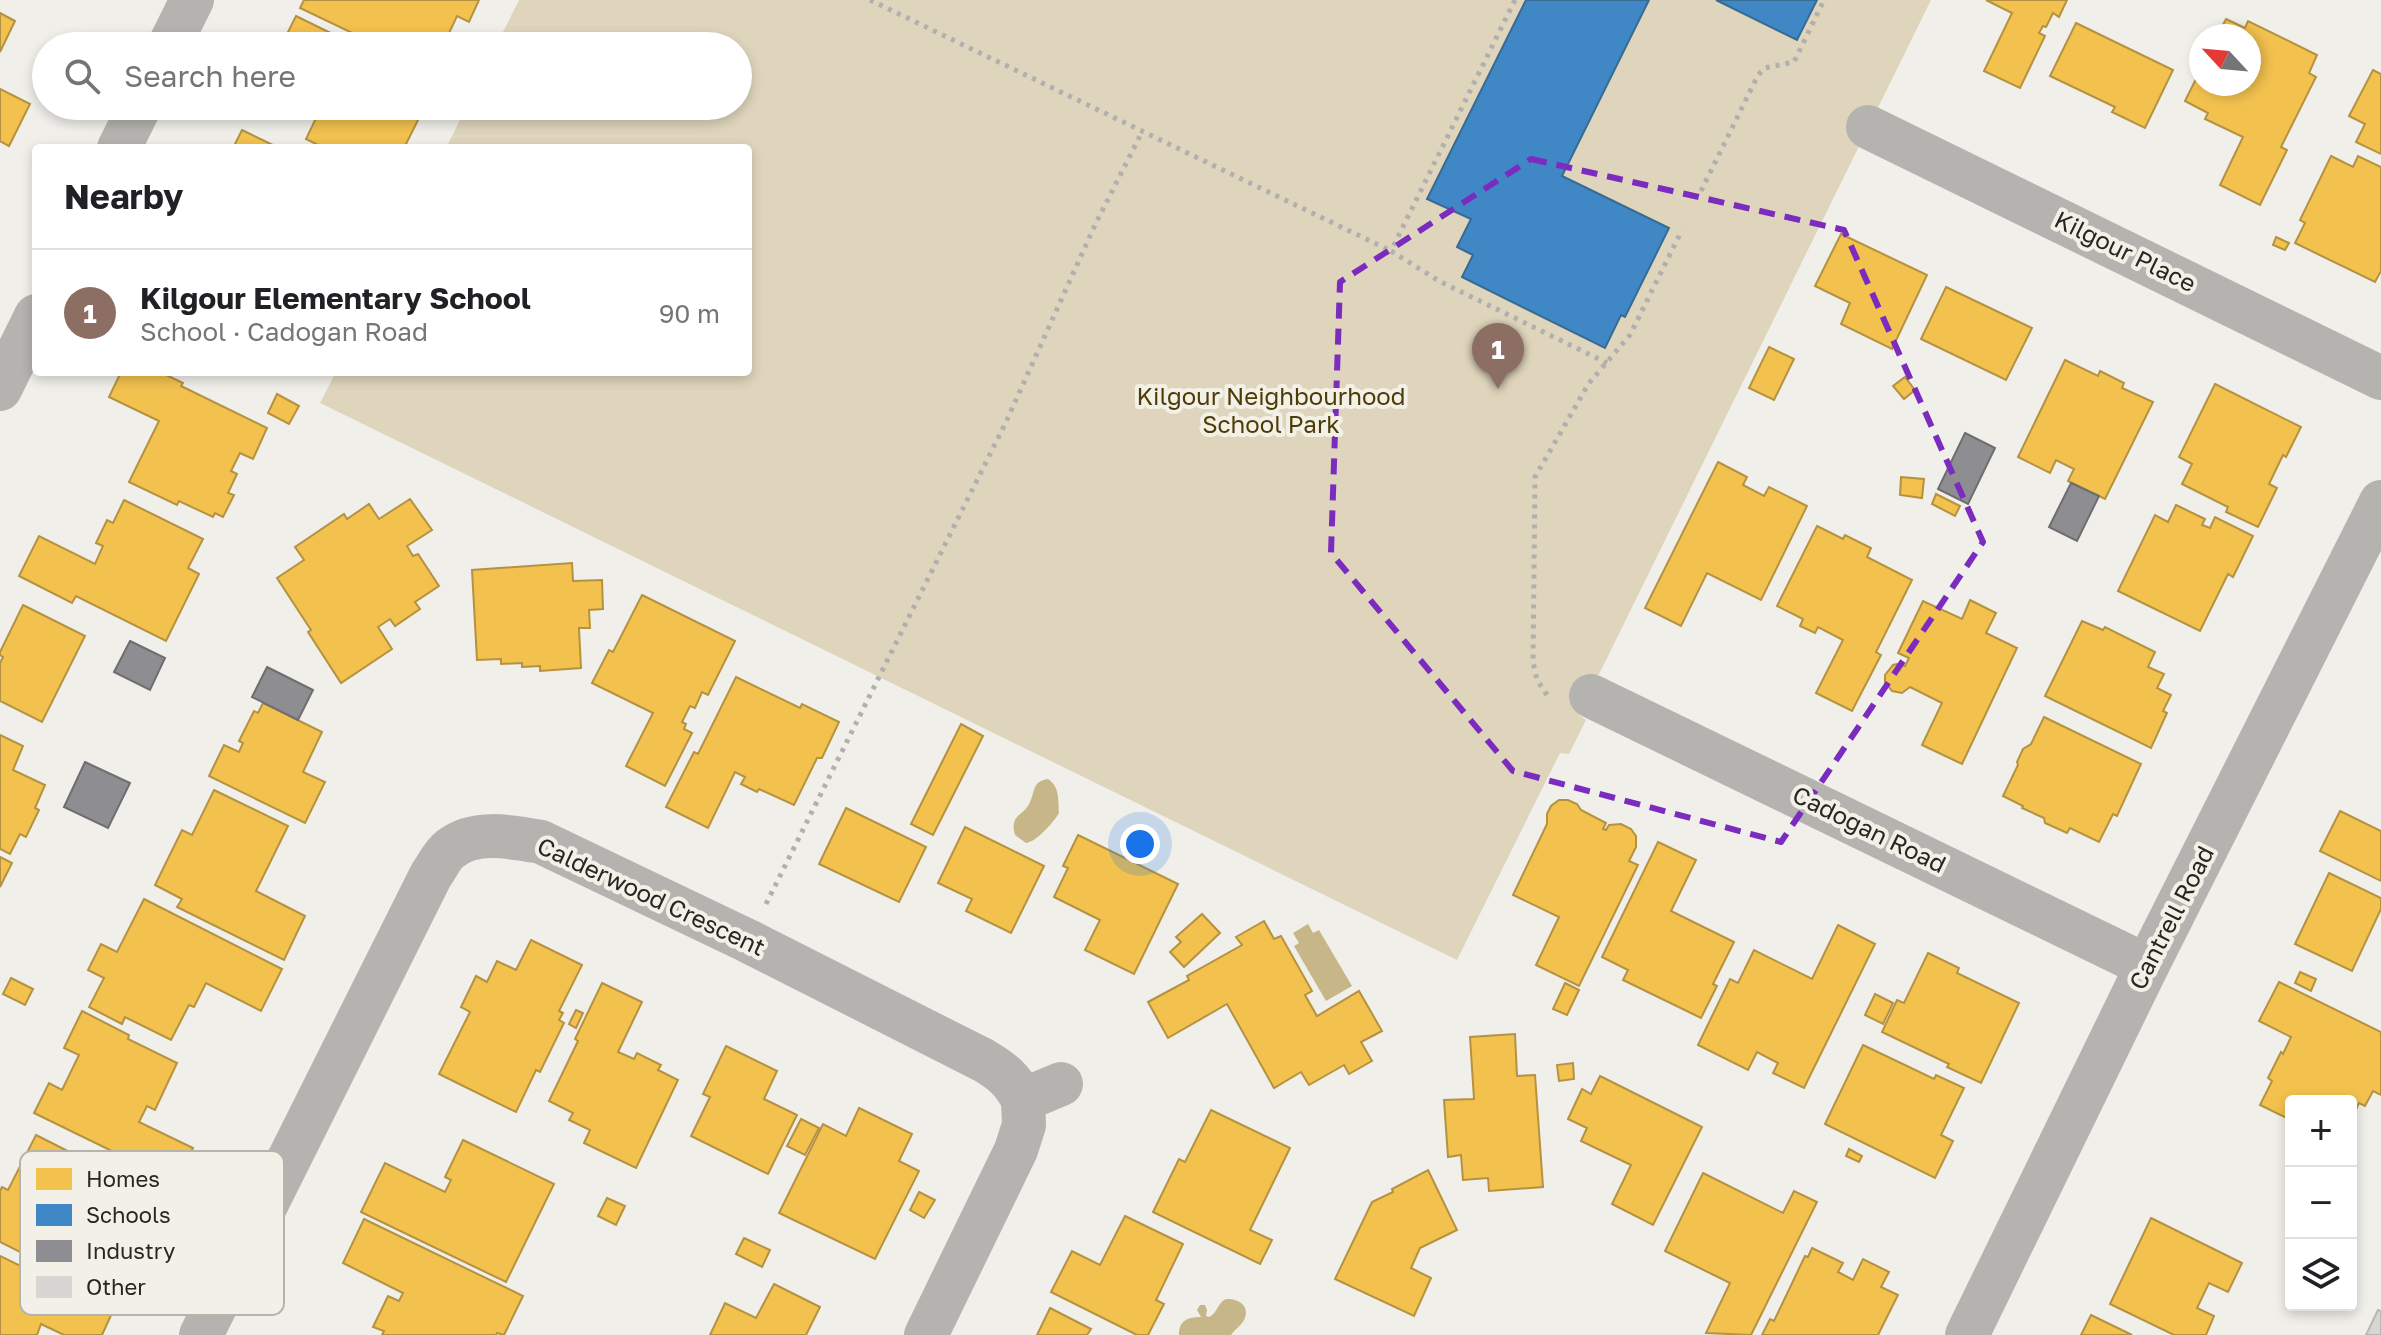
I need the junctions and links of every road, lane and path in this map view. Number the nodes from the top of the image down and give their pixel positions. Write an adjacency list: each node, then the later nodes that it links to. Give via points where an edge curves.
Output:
1 (192, 0): 5 (street)
2 (870, 0): 8 (path)
3 (1515, 0): 12 (path)
4 (1824, 0): 10 (path, via 1794,62 1765,68 1758,75)
5 (176, 32)
6 (133, 120): 9 (street)
7 (1868, 127): 15 (street, Kilgour Place)
8 (1142, 132): 12 (path); 19 (path, via 1006,422)
9 (121, 144)
10 (1701, 191)
11 (1682, 230): 14 (path, via 1630,335)
12 (1391, 251): 14 (path, via 1439,281)
13 (32, 324): 16 (street)
14 (1607, 363): 18 (path, via 1589,383 1534,483 1533,662 1540,685)
15 (2381, 378)
16 (0, 389)
17 (2381, 502): 20 (street, Cantrell Road)
18 (1573, 698): 20 (street, Cadogan Road)
19 (748, 941): 21 (street, Calderwood Crescent, via 541,842 484,836 449,849 431,875); 24 (street, Calderwood Crescent, via 1001,1070 1015,1084 1042,1092)
20 (2147, 966): 25 (street, Cantrell Road)
21 (284, 1169)
22 (211, 1315): 23 (street, Calderwood Crescent)
23 (201, 1335)
24 (926, 1335)
25 (1967, 1335)

